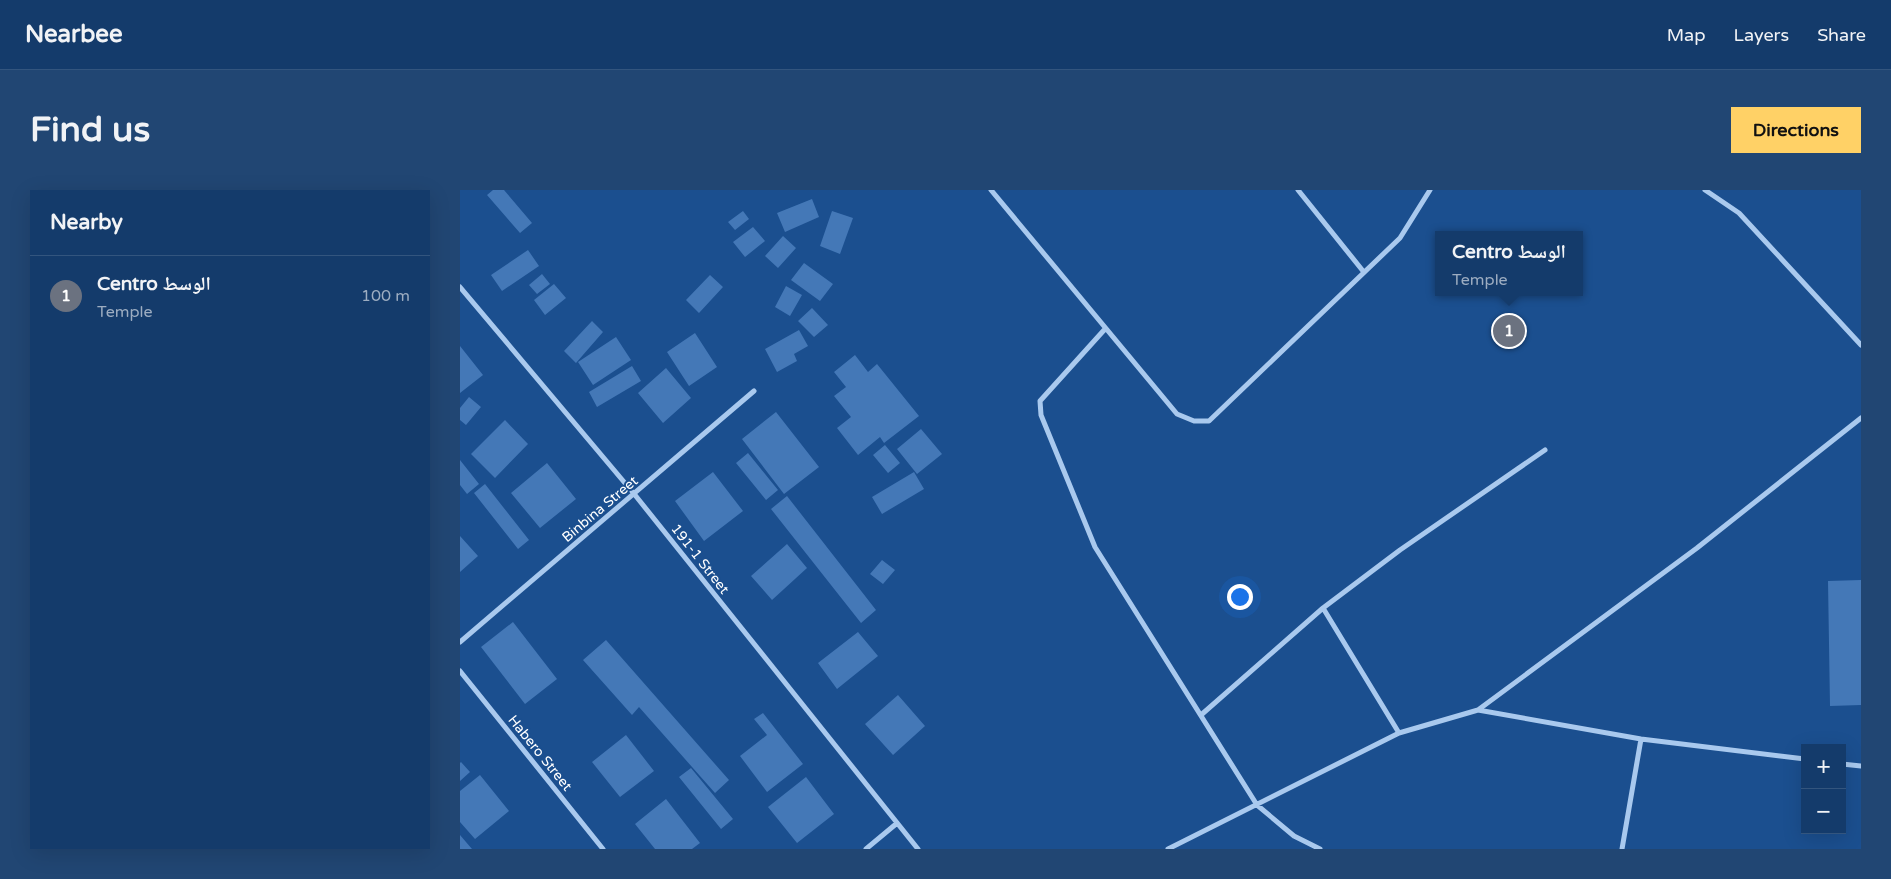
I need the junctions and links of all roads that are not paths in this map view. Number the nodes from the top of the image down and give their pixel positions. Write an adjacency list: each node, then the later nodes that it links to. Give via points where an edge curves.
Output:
1 (991, 190): 7 (street)
2 (1298, 190): 5 (street)
3 (1430, 190): 5 (street, via 1400,238)
4 (1705, 190): 8 (street, via 1739,213)
5 (1364, 271): 7 (street, via 1209,421 1194,422 1178,414)
6 (460, 287): 12 (street, 191-1 Street)
7 (1105, 329): 17 (street, via 1040,402 1041,414 1094,547)
8 (1861, 345)
9 (754, 391): 12 (street, Binbina Street)
10 (1861, 418): 16 (street, via 1698,548)
11 (1545, 450): 13 (street, via 1400,550)
12 (634, 494): 14 (street, Binbina Street); 24 (street, 191-1 Street)
13 (1323, 608): 17 (street); 18 (street)
14 (460, 642)
15 (460, 671): 25 (street, Habero Street)
16 (1478, 710): 18 (street); 19 (street)
17 (1201, 715): 23 (street)
18 (1399, 733): 23 (street)
19 (1641, 740): 20 (street); 30 (street)
20 (1801, 759)
21 (1846, 764): 22 (street)
22 (1861, 766)
23 (1257, 805): 28 (street); 29 (street, via 1294,836)
24 (896, 824): 26 (street); 27 (street, 191-1 Street)
25 (603, 849)
26 (866, 849)
27 (918, 849)
28 (1168, 849)
29 (1320, 849)
30 (1622, 849)

